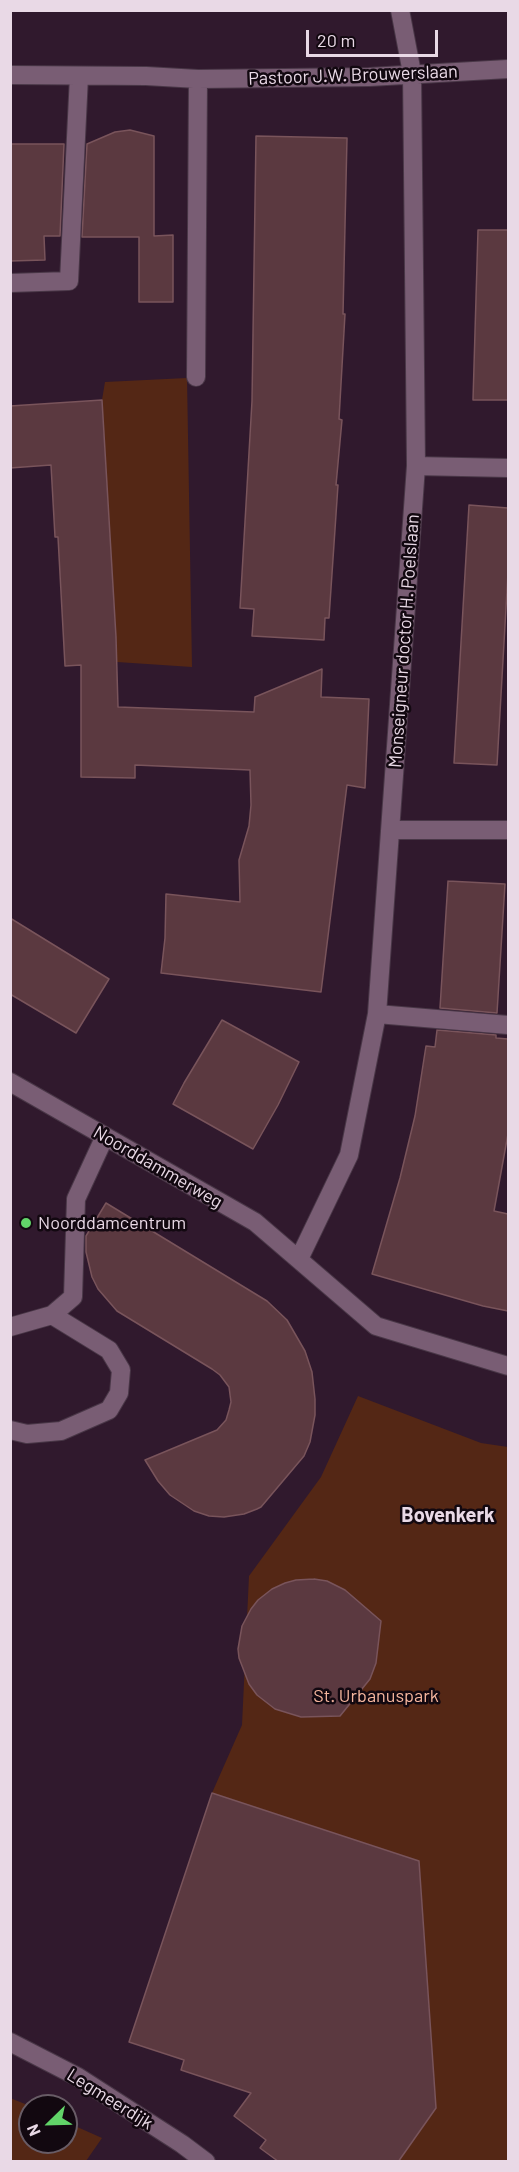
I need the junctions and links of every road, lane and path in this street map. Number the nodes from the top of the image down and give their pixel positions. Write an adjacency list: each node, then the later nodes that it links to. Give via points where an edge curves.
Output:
1 (400, 10): 3 (street, Monseigneur doctor H. Poelslaan)
2 (508, 69): 3 (street, Pastoor J.W. Brouwerslaan)
3 (412, 73): 6 (street, Pastoor J.W. Brouwerslaan); 9 (street, Monseigneur doctor H. Poelslaan)
4 (10, 75): 5 (street, Pastoor J.W. Brouwerslaan)
5 (79, 76): 6 (street, Pastoor J.W. Brouwerslaan); 7 (street, via 69,281)
6 (198, 79): 8 (street)
7 (10, 283)
8 (196, 377)
9 (416, 466): 10 (street); 11 (street, Monseigneur doctor H. Poelslaan)
10 (508, 468)
11 (391, 830): 12 (street); 13 (street, Monseigneur doctor H. Poelslaan)
12 (508, 830)
13 (377, 1014): 14 (street); 17 (street, Monseigneur doctor H. Poelslaan, via 350,1155)
14 (508, 1025)
15 (10, 1082): 16 (street, Noorddammerweg)
16 (105, 1136): 17 (street, Noorddammerweg, via 255,1222); 18 (street, via 76,1199 73,1297)
17 (299, 1259): 20 (street, Noorddammerweg, via 376,1326)
18 (52, 1315): 19 (street); 21 (street, via 108,1350 121,1370 119,1393 109,1410 61,1431 27,1434)
19 (10, 1327)
20 (508, 1366)
21 (10, 1430)
22 (10, 2042): 23 (street, Legmeerdijk, via 78,2077)
23 (206, 2162)

